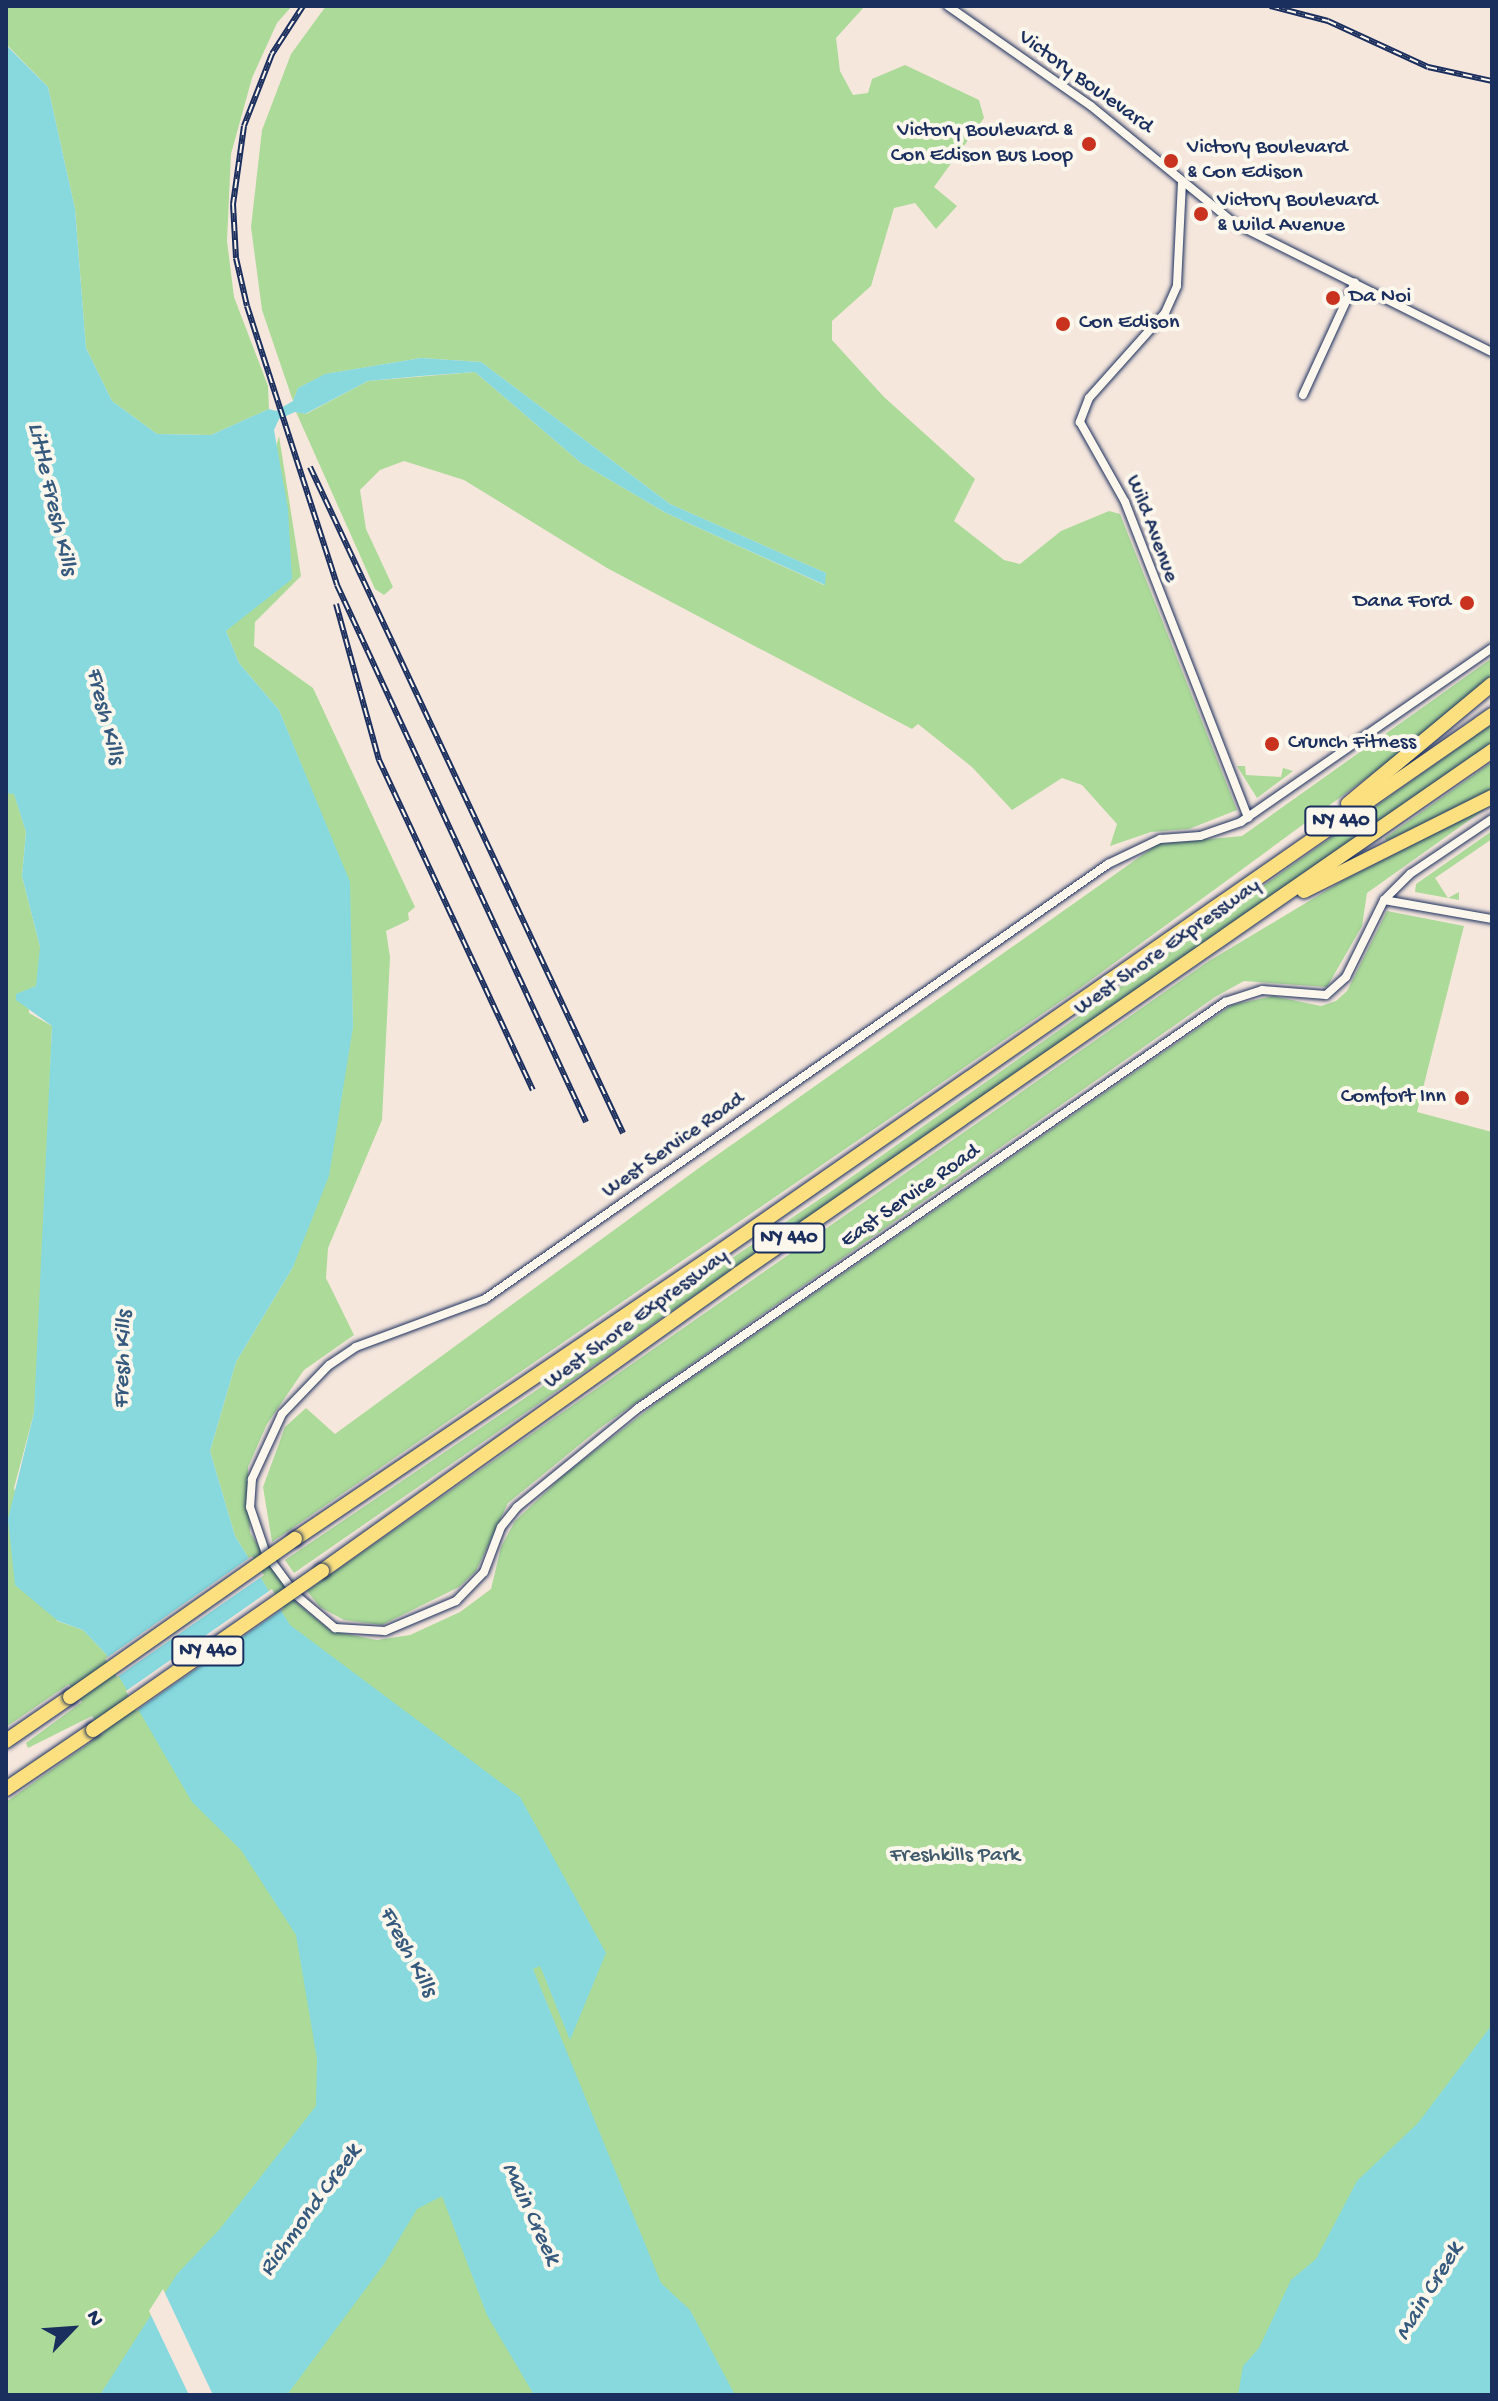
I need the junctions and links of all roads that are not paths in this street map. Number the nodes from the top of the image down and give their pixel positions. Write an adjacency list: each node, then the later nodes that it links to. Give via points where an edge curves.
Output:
1 (948, 6): 2 (street, Victory Boulevard, via 1100,113)
2 (1182, 182): 3 (street, Victory Boulevard, via 1234,223); 12 (street, Wild Avenue, via 1177,286 1165,313 1089,398 1080,422 1125,502)
3 (1355, 282): 4 (street, Victory Boulevard); 5 (street)
4 (1492, 352)
5 (1303, 395)
6 (1492, 648): 12 (street, West Service Road)
7 (1492, 684): 16 (highway, via 1378,782)
8 (1492, 715): 16 (highway, West Shore Expressway / NY 440)
9 (1492, 751): 14 (highway, West Shore Expressway / NY 440)
10 (1492, 797): 14 (highway)
11 (1492, 819): 13 (street, East Service Road, via 1410,874)
12 (1244, 820): 17 (street, West Service Road, via 1200,836 1139,845 504,1286 458,1310 356,1347 329,1365 282,1414 252,1479 255,1530)
13 (1384, 900): 15 (street); 17 (street, East Service Road, via 1346,977 1326,995 1262,990 1225,1002 637,1409 517,1507 501,1527 484,1572 456,1601 410,1624 362,1634 335,1628 314,1614)
14 (1260, 911): 19 (highway, West Shore Expressway / NY 440, bridge)
15 (1492, 919)
16 (1189, 926): 18 (highway, West Shore Expressway / NY 440, bridge)
17 (283, 1577)
18 (6, 1741)
19 (6, 1789)

